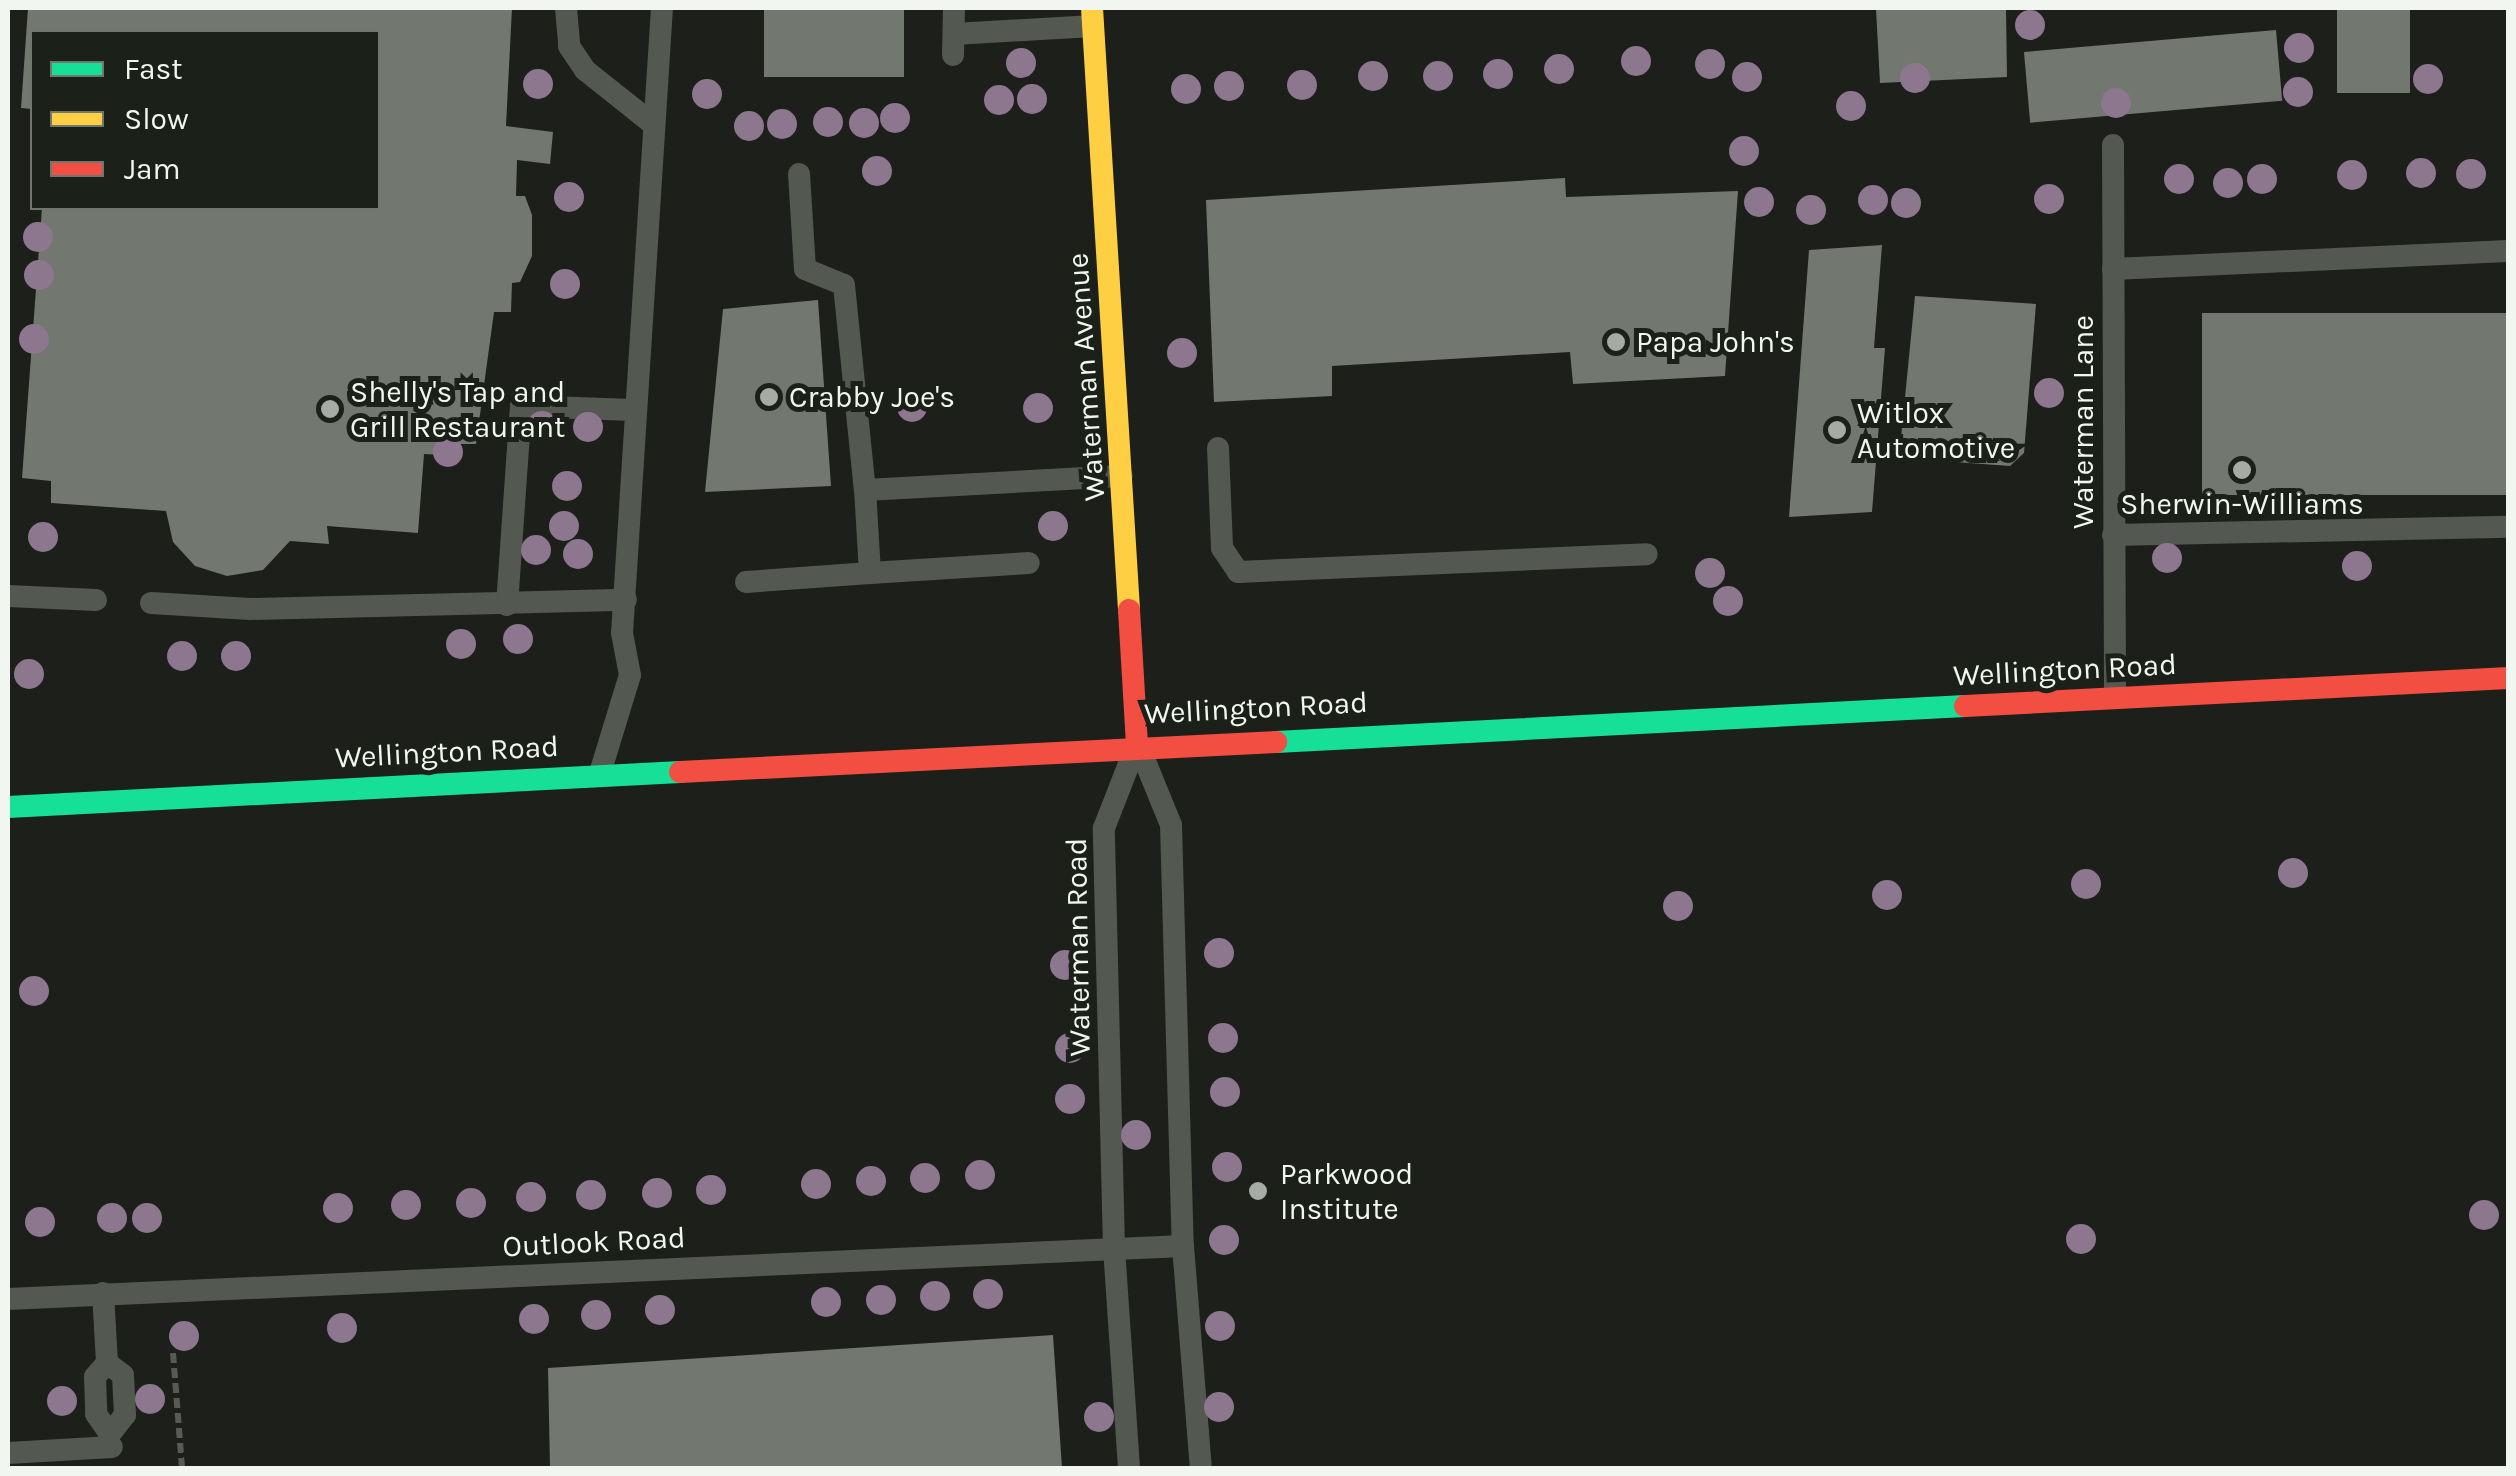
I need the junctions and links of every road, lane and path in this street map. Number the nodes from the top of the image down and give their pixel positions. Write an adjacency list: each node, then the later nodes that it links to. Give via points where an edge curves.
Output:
1 (566, 8): 5 (lane, via 568,46 585,70)
2 (662, 8): 5 (lane)
3 (954, 8): 4 (lane, via 953,45)
4 (1092, 16): 12 (main road, Waterman Avenue)
5 (652, 124): 10 (lane)
6 (2113, 145): 9 (lane, Waterman Lane)
7 (799, 174): 13 (lane, via 805,269 844,285)
8 (2508, 251): 9 (lane)
9 (2113, 269): 15 (lane, Waterman Lane)
10 (633, 410): 22 (lane); 24 (lane, via 521,406)
11 (1218, 448): 16 (lane, via 1222,548 1238,572)
12 (1122, 476): 13 (lane); 27 (main road, Waterman Avenue)
13 (865, 490): 18 (lane)
14 (2508, 527): 15 (lane)
15 (2113, 535): 26 (lane, Waterman Lane)
16 (1648, 554)
17 (1029, 563): 18 (lane)
18 (870, 573): 19 (lane)
19 (746, 582)
20 (8, 596): 21 (lane)
21 (96, 600)
22 (626, 600): 24 (lane); 28 (lane, via 630,675)
23 (151, 603): 24 (lane)
24 (508, 604)
25 (2508, 678): 26 (main road, Wellington Road)
26 (2115, 698): 27 (main road, Wellington Road)
27 (1137, 744): 28 (main road, Wellington Road); 30 (lane, via 1171,825); 31 (lane, Waterman Road, via 1104,828)
28 (600, 773): 29 (main road, Wellington Road)
29 (8, 807)
30 (1183, 1246): 31 (lane, Outlook Road); 39 (lane)
31 (1114, 1248): 32 (lane, Outlook Road); 38 (lane, Waterman Road)
32 (103, 1293): 33 (lane, Outlook Road); 35 (lane, via 107,1364 95,1377 96,1414)
33 (8, 1299)
34 (173, 1353): 37 (path)
35 (112, 1450): 36 (lane)
36 (8, 1453)
37 (182, 1468)
38 (1129, 1468)
39 (1200, 1468)

